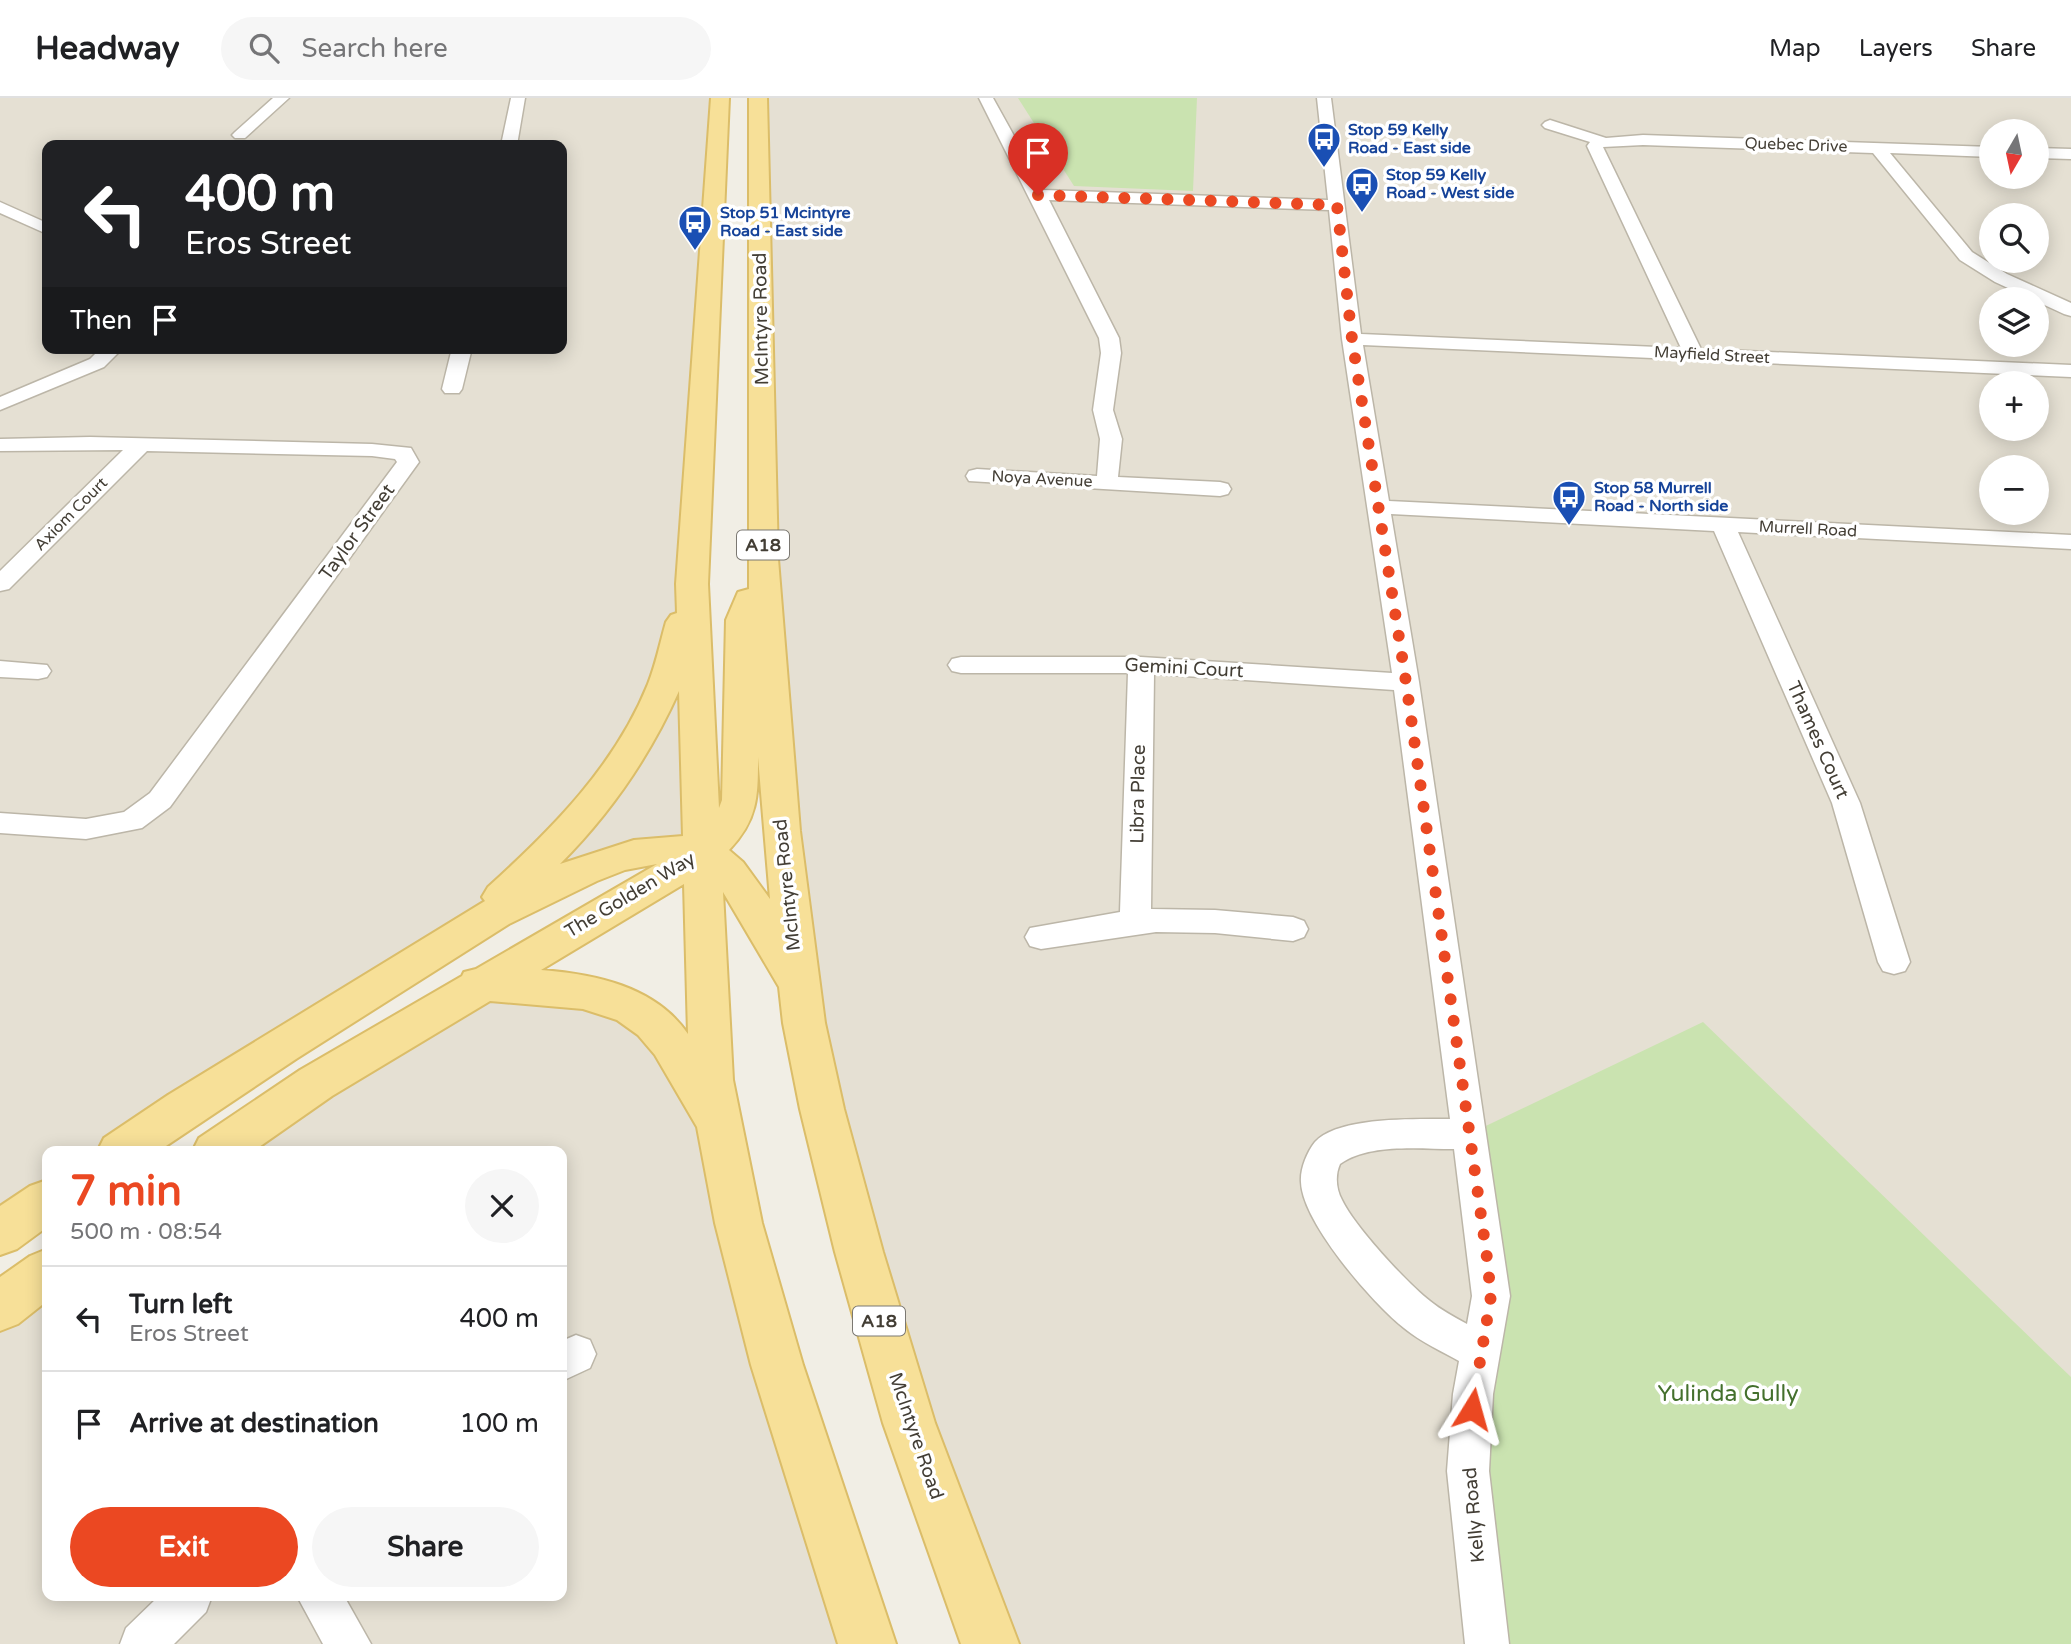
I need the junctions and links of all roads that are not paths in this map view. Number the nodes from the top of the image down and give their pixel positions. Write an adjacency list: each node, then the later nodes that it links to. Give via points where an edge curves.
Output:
1 (282, 98): 8 (street)
2 (518, 98): 9 (street)
3 (720, 98): 37 (main road)
4 (758, 98): 35 (main road, McIntyre Road / A18)
5 (986, 98): 15 (street, Noya Avenue)
6 (1324, 98): 16 (street, Kelly Road)
7 (1550, 125): 10 (street, Quebec Drive)
8 (240, 135)
9 (510, 140)
10 (1601, 141): 11 (street, Quebec Drive); 23 (street, via 1595,146)
11 (1877, 148): 12 (street, Quebec Drive); 19 (street, via 1966,256 2001,278)
12 (1979, 152)
13 (2049, 153): 14 (street)
14 (2071, 154)
15 (1038, 195): 16 (street); 30 (street, Noya Avenue, via 1111,345 1103,410 1111,439)
16 (1337, 205): 20 (street, Kelly Road)
17 (0, 207): 18 (street)
18 (42, 227)
19 (2071, 310)
20 (1352, 339): 23 (street, Mayfield Street); 32 (street, Kelly Road)
21 (107, 354): 26 (street, via 97,363)
22 (460, 354): 25 (street)
23 (1694, 354): 24 (street, Mayfield Street)
24 (2071, 371)
25 (452, 389)
26 (0, 404)
27 (142, 444): 28 (street, Taylor Street); 36 (street, Axiom Court); 43 (street, Taylor Street, via 372,450 402,453 408,463 160,800 132,821 86,829)
28 (0, 445)
29 (977, 476): 30 (street, Noya Avenue)
30 (1107, 482): 31 (street, Noya Avenue)
31 (1220, 489)
32 (1377, 507): 33 (street, Murrell Road); 42 (street, Kelly Road)
33 (1723, 524): 34 (street, Murrell Road); 49 (street, Thames Court, via 1846,803)
34 (2071, 542)
35 (763, 559): 44 (main road, via 742,620 740,800 736,817); 51 (main road, McIntyre Road / A18, via 781,831)
36 (0, 584)
37 (692, 584): 44 (main road); 47 (main road, via 664,686 638,739 583,817)
38 (961, 665): 39 (street, Gemini Court)
39 (1141, 665): 42 (street, Gemini Court); 45 (street, Libra Place)
40 (0, 669): 41 (street)
41 (38, 671)
42 (1406, 682): 53 (street, Kelly Road)
43 (0, 823)
44 (702, 853): 47 (main road, The Golden Way, via 670,850 608,862 567,877); 50 (main road, The Golden Way); 51 (main road, via 739,885); 52 (main road, via 710,1080)
45 (1135, 922): 46 (street, via 1200,920); 48 (street)
46 (1293, 929)
47 (461, 934): 54 (main road, The Golden Way)
48 (1041, 937)
49 (1894, 962)
50 (480, 985): 52 (main road, via 563,989 629,1007 669,1041); 55 (main road, The Golden Way, via 316,1083)
51 (799, 989): 66 (main road, McIntyre Road / A18, via 822,1109 859,1252 909,1423)
52 (717, 1127): 65 (main road, via 771,1348)
53 (1469, 1134): 60 (street, Kelly Road, via 1491,1296); 60 (street, via 1380,1135 1348,1141 1329,1152 1320,1169 1319,1189 1343,1235 1397,1296 1418,1315)
54 (129, 1146)
55 (224, 1146)
56 (42, 1204): 57 (main road)
57 (0, 1233)
58 (42, 1276): 59 (main road)
59 (0, 1307)
60 (1481, 1352): 67 (street, Kelly Road, via 1468,1471)
61 (185, 1601): 63 (street)
62 (322, 1601): 64 (street)
63 (142, 1644)
64 (349, 1644)
65 (867, 1644)
66 (990, 1644)
67 (1487, 1644)

